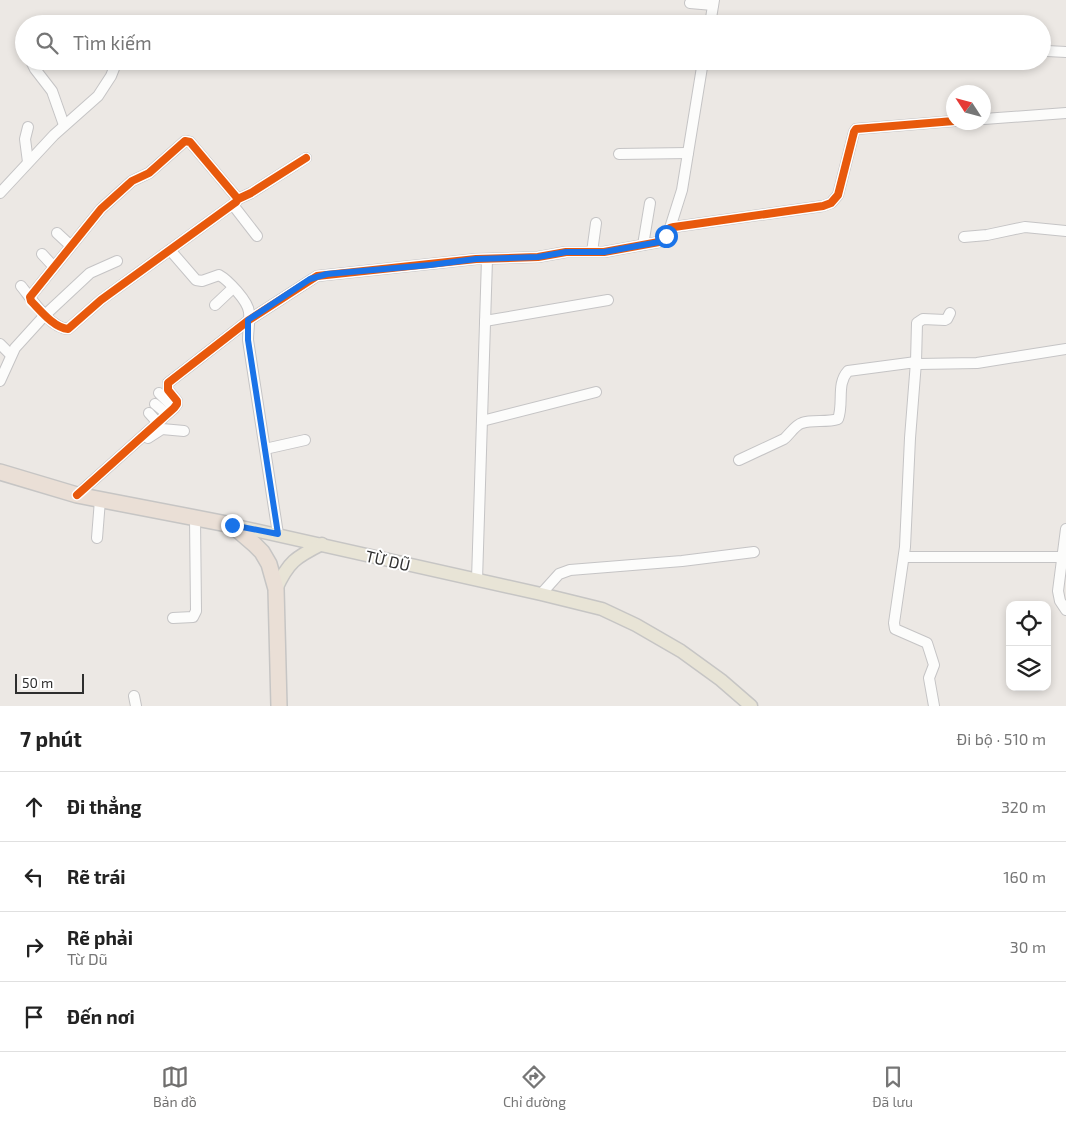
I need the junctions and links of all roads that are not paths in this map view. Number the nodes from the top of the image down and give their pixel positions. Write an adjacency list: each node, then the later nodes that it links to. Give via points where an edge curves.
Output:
1 (713, 2): 2 (street); 3 (street)
2 (690, 3)
3 (711, 15)
4 (1051, 52): 5 (street)
5 (1066, 52)
6 (36, 70): 12 (street, via 52,91)
7 (113, 70): 12 (street, via 98,96)
8 (702, 70): 14 (street)
9 (1066, 113): 10 (street)
10 (991, 118)
11 (946, 122): 22 (street, via 856,129 838,195 831,203)
12 (64, 125): 17 (street)
13 (28, 127): 17 (street, via 25,139)
14 (688, 153): 15 (street); 22 (street)
15 (619, 154)
16 (306, 158): 19 (street)
17 (28, 162): 18 (street)
18 (0, 193)
19 (235, 202): 25 (street); 27 (street, via 190,142 185,141 100,209); 29 (street)
20 (650, 203): 28 (street)
21 (596, 222): 30 (street)
22 (675, 227): 28 (street, via 659,242)
23 (1066, 231): 26 (street, via 1025,227)
24 (57, 233): 27 (street)
25 (257, 236)
26 (964, 238)
27 (71, 246): 34 (street)
28 (643, 246): 30 (street)
29 (170, 250): 36 (street, via 196,280 219,274); 41 (street, via 101,300 68,329)
30 (592, 252): 32 (street)
31 (42, 254): 34 (street)
32 (487, 259): 42 (street, via 317,276); 43 (street)
33 (117, 260): 41 (street, via 90,273)
34 (54, 267): 37 (street)
35 (21, 286): 37 (street)
36 (233, 288): 39 (street); 42 (street, via 248,307)
37 (30, 297): 41 (street)
38 (608, 300): 43 (street)
39 (215, 304)
40 (950, 313): 47 (street, via 944,320 923,319 917,323)
41 (46, 315): 46 (street)
42 (248, 320): 51 (street, via 168,384 168,390 177,401); 57 (street, via 248,340)
43 (485, 321): 52 (street)
44 (0, 344): 46 (street)
45 (1066, 349): 47 (street, via 978,363 923,365)
46 (11, 355): 48 (street)
47 (916, 362): 58 (street, via 848,371 841,386 838,418 826,422 803,422 791,434); 69 (street)
48 (0, 381)
49 (596, 392): 52 (street)
50 (159, 393): 51 (street)
51 (171, 411): 53 (street); 53 (street, via 152,408)
52 (482, 421): 71 (street)
53 (158, 423): 56 (street)
54 (184, 432): 56 (street, via 162,429 149,436 139,448)
55 (304, 440): 57 (street)
56 (132, 446): 60 (street)
57 (265, 449): 65 (street)
58 (739, 460)
59 (0, 472): 60 (highway, TỪ DŨ)
60 (77, 495): 61 (highway, TỪ DŨ)
61 (100, 500): 62 (highway, TỪ DŨ); 66 (street)
62 (195, 518): 63 (highway, TỪ DŨ); 75 (street, via 195,614 193,617)
63 (232, 525): 65 (main road, TỪ DŨ); 72 (highway, via 262,552)
64 (1066, 528): 70 (street)
65 (278, 534): 67 (main road, TỪ DŨ)
66 (97, 538)
67 (322, 544): 71 (main road, TỪ DŨ); 72 (main road, via 295,559 285,570)
68 (754, 552): 73 (street, via 570,570 559,574)
69 (904, 557): 70 (street); 78 (street, via 894,623 896,629 927,643 934,665 929,678)
70 (1062, 557): 74 (street, via 1058,596)
71 (477, 580): 73 (main road, TỪ DŨ)
72 (276, 589): 76 (highway)
73 (541, 594): 77 (main road, TỪ DŨ, via 602,609 636,625 680,651)
74 (1066, 610)
75 (172, 618)
76 (279, 706)
77 (751, 706)
78 (934, 706)

